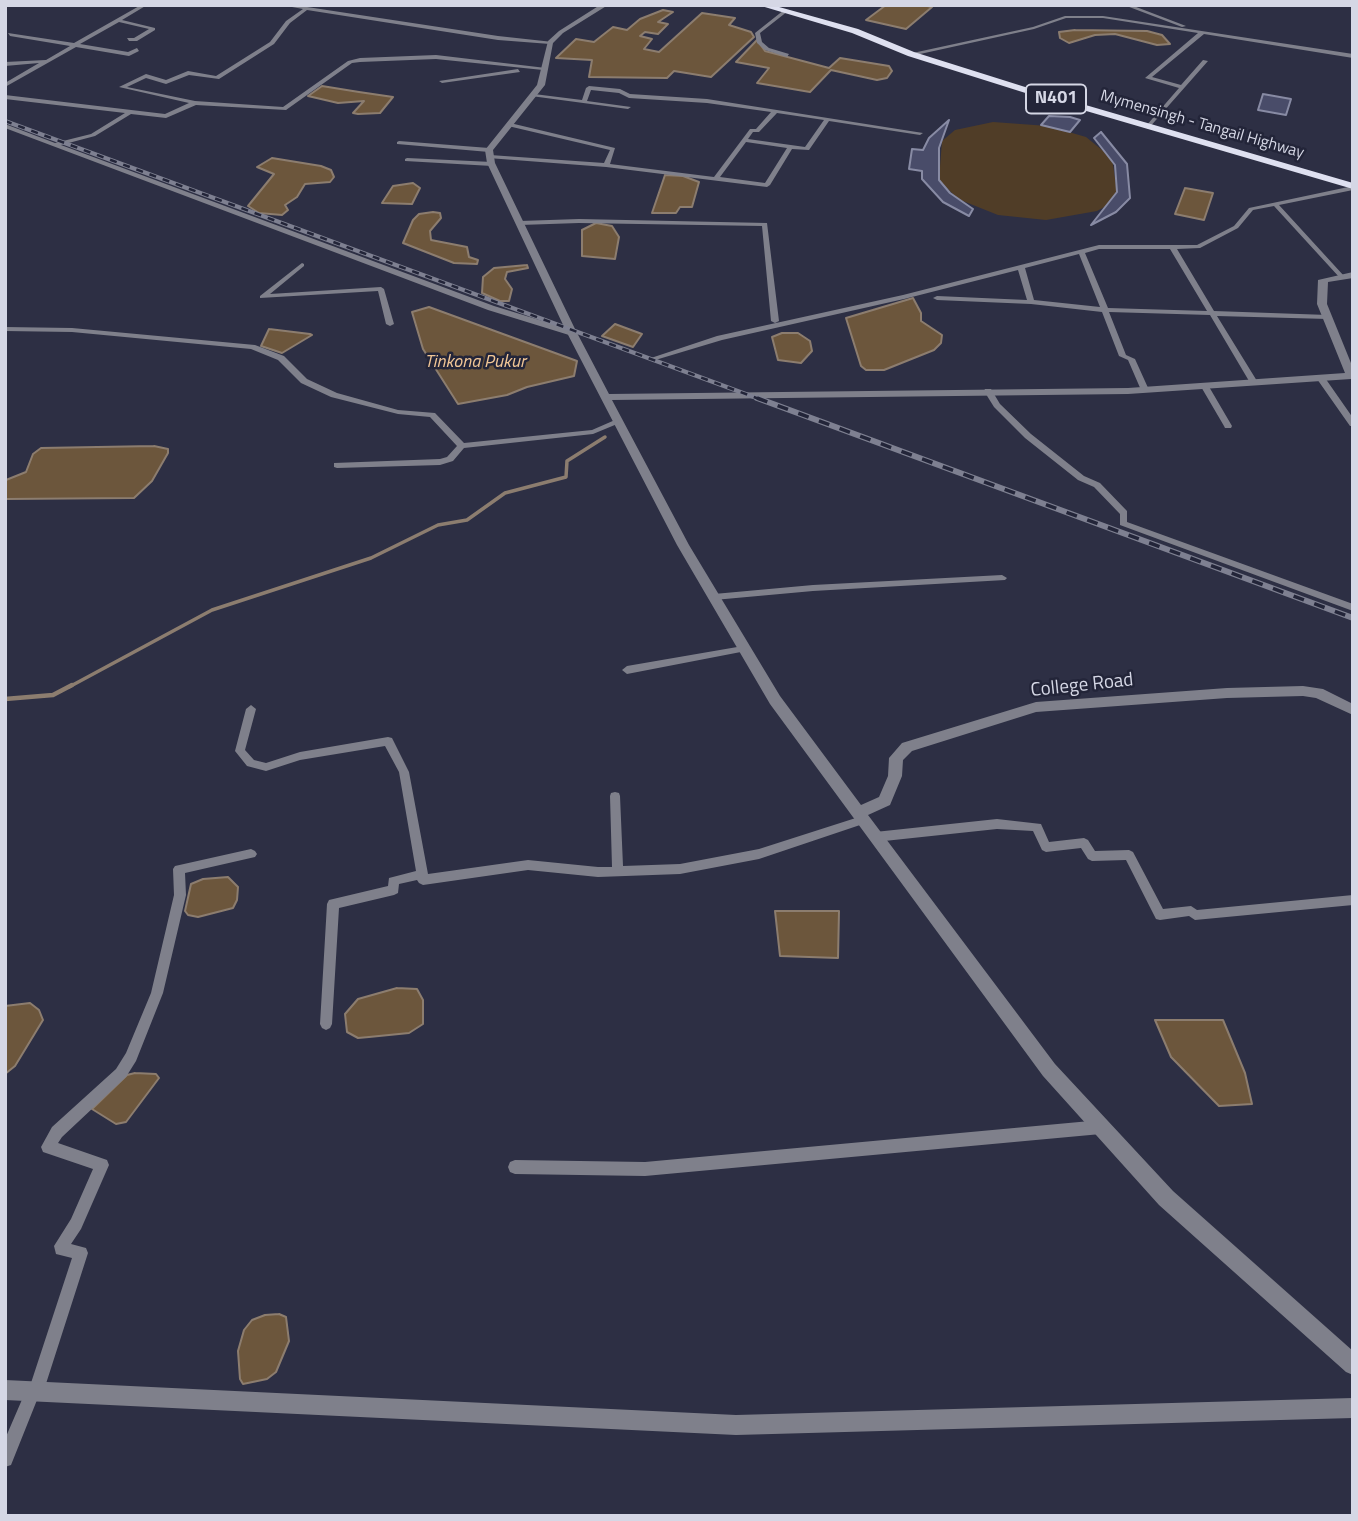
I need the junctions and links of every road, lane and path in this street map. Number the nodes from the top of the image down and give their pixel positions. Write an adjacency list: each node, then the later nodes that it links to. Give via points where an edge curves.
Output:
1 (145, 5): 9 (street)
2 (283, 5): 7 (street)
3 (605, 5): 13 (street)
4 (762, 5): 8 (highway, Mymensingh - Tangail Highway / N401)
5 (1126, 5): 6 (street)
6 (1143, 8): 11 (street)
7 (305, 10): 13 (street); 29 (street, via 288,22 272,43 217,78 188,73 166,82 146,76 122,87)
8 (786, 11): 16 (highway, Mymensingh - Tangail Highway / N401, via 855,31); 17 (street, via 757,33 766,49)
9 (120, 21): 12 (street, via 153,29); 14 (street)
10 (10, 34): 14 (street)
11 (1205, 34): 16 (street, via 1103,17 1065,17); 18 (street); 25 (street, via 1147,78)
12 (129, 39)
13 (550, 43): 22 (street)
14 (81, 44): 15 (street, via 129,54); 19 (street)
15 (137, 50)
16 (911, 54): 36 (highway, Mymensingh - Tangail Highway / N401)
17 (787, 55)
18 (1353, 56)
19 (52, 60): 21 (street); 24 (street)
20 (1205, 61): 25 (street)
21 (5, 64)
22 (539, 68): 23 (street); 26 (street, via 541,85); 29 (street, via 436,57 373,59 350,62 284,109)
23 (442, 82)
24 (5, 85)
25 (1181, 87): 36 (street)
26 (534, 96): 28 (street); 34 (street)
27 (5, 97): 31 (street)
28 (584, 102): 30 (street); 32 (street, via 589,88)
29 (195, 103): 31 (street, via 166,116)
30 (628, 107)
31 (130, 112): 40 (street, via 93,135)
32 (774, 113): 33 (street); 38 (street)
33 (827, 120): 37 (street); 41 (street, via 807,149)
34 (510, 125): 42 (street); 44 (street, via 613,149)
35 (5, 126): 40 (street)
36 (1148, 127): 46 (highway, Mymensingh - Tangail Highway / N401)
37 (920, 133)
38 (744, 140): 41 (street); 45 (street)
39 (399, 143): 42 (street)
40 (57, 144): 53 (street)
41 (790, 147): 45 (street, via 766,185)
42 (490, 157): 43 (street); 44 (street); 48 (street)
43 (407, 160)
44 (606, 165): 45 (street)
45 (716, 178)
46 (1353, 187): 47 (street)
47 (1275, 204): 49 (street, via 1251,209 1236,226 1198,247); 54 (street)
48 (520, 223): 61 (street, via 765,224); 64 (street)
49 (1172, 247): 50 (street); 59 (street)
50 (1081, 251): 52 (street); 58 (street)
51 (302, 265): 55 (street, via 262,297)
52 (1021, 267): 57 (street); 65 (street, via 720,338)
53 (387, 268): 55 (street); 64 (street)
54 (1347, 276): 60 (street, via 1323,280 1322,304)
55 (380, 281): 62 (street)
56 (937, 298): 57 (street)
57 (1031, 302): 58 (street)
58 (1105, 310): 59 (street); 70 (street, via 1124,356 1131,359)
59 (1213, 315): 60 (street); 68 (street)
60 (1328, 317): 66 (street)
61 (775, 321)
62 (390, 324)
63 (5, 329): 76 (street, via 72,330 252,347 281,358 304,381 334,395 398,412 432,415)
64 (572, 333): 72 (street)
65 (652, 359)
66 (1352, 376): 67 (street)
67 (1321, 377): 68 (street); 74 (street)
68 (1253, 381): 69 (street)
69 (1204, 385): 70 (street); 75 (street)
70 (1145, 390): 71 (street)
71 (988, 391): 72 (street); 80 (street, via 1028,436 1081,478 1097,485 1124,513 1123,523)
72 (604, 397): 73 (street)
73 (618, 422): 76 (street, via 593,432); 79 (street)
74 (1353, 424)
75 (1228, 426)
76 (462, 446): 77 (street, via 440,461)
77 (337, 464)
78 (1002, 578): 79 (street)
79 (714, 597): 81 (street)
80 (1353, 608)
81 (743, 649): 82 (street); 86 (street)
82 (627, 670)
83 (251, 709): 90 (street, via 240,751 251,763 266,767 386,740 404,772)
84 (1353, 710): 86 (street, College Road, via 1303,691 1036,707 907,747 896,758 885,801)
85 (615, 796): 89 (street)
86 (860, 817): 87 (street); 89 (street, via 758,854 680,869)
87 (875, 837): 91 (street, via 997,824 1037,827 1046,847 1084,843 1092,856 1129,855 1160,915); 93 (street, via 1049,1070)
88 (251, 855): 97 (street, via 179,869 180,895 157,993 131,1057 121,1073 57,1132 48,1147 102,1165 61,1246 81,1253)
89 (618, 871): 90 (street, via 528,865 423,880)
90 (422, 874): 92 (street, via 393,881 394,890 333,904)
91 (1353, 900)
92 (326, 1024)
93 (1101, 1127): 94 (street, via 645,1169); 95 (street, via 1166,1198)
94 (515, 1167)
95 (1353, 1364)
96 (5, 1390): 97 (street)
97 (34, 1393): 98 (street, via 736,1425); 99 (street)
98 (1353, 1408)
99 (5, 1459)

